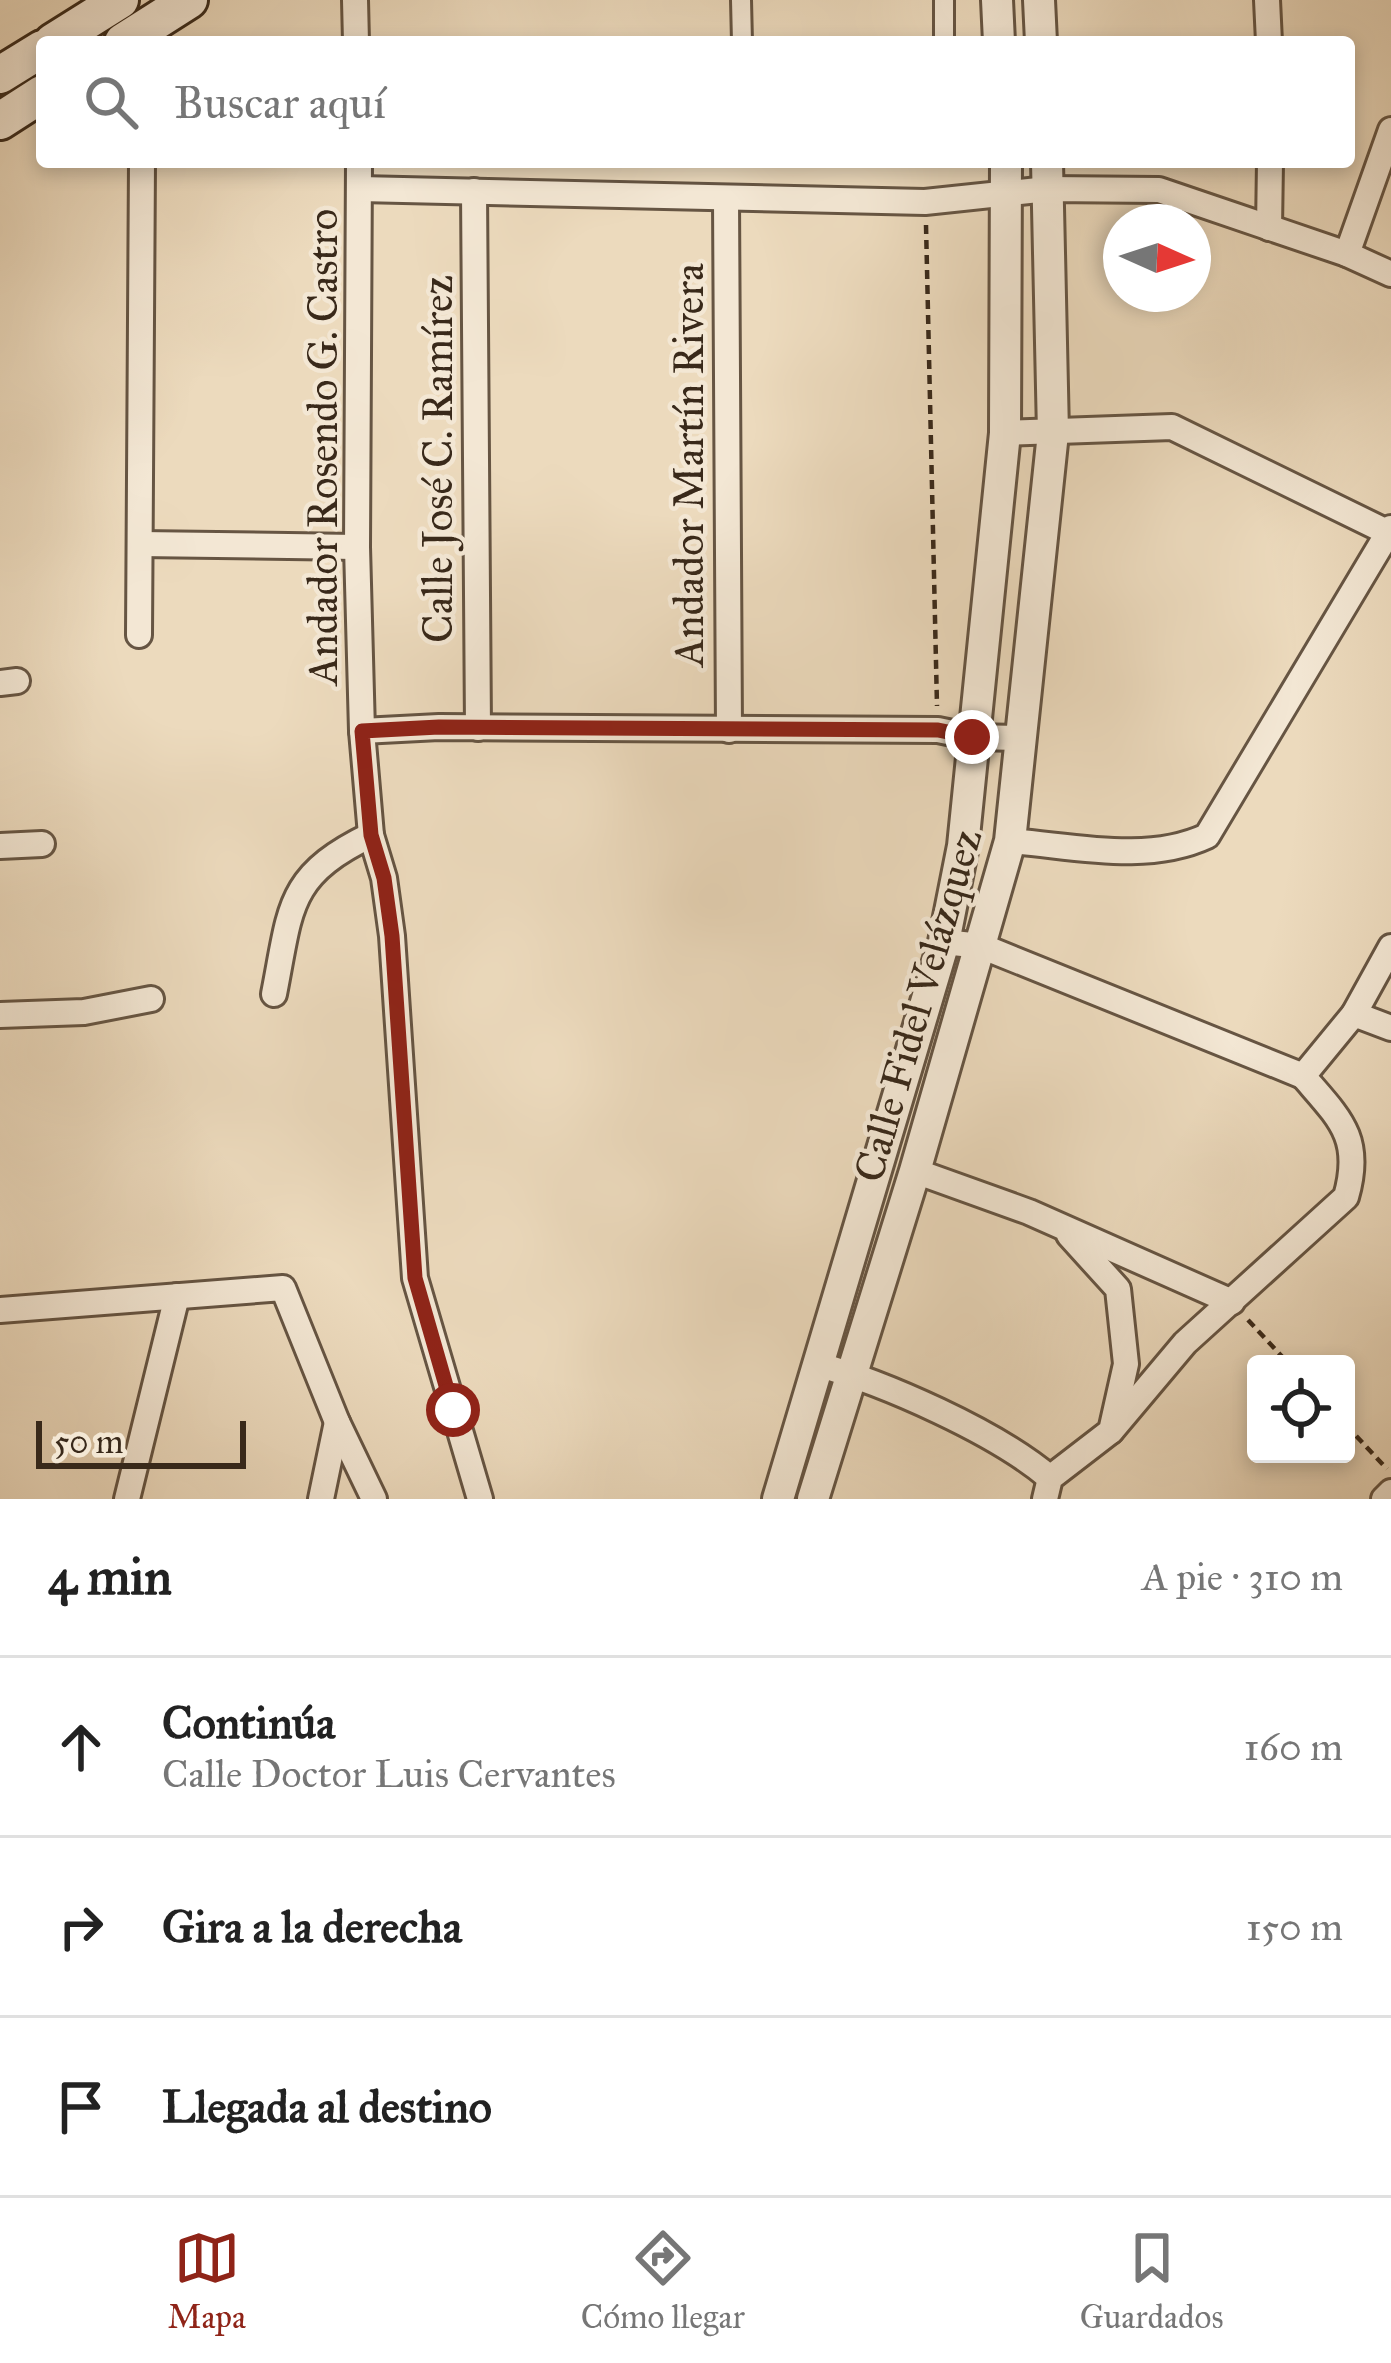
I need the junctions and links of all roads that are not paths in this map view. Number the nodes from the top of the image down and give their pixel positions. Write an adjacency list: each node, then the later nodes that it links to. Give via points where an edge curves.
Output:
1 (189, 0): 10 (main road)
2 (356, 0): 11 (street)
3 (741, 0): 12 (street)
4 (944, 0): 13 (street)
5 (997, 0): 14 (street)
6 (1039, 0): 15 (street)
7 (1267, 0): 16 (street)
8 (103, 4): 9 (main road)
9 (61, 36)
10 (139, 36)
11 (356, 36)
12 (742, 36)
13 (944, 36)
14 (999, 36)
15 (1041, 36)
16 (1269, 36)
17 (36, 53): 18 (main road)
18 (0, 75)
19 (36, 98): 20 (main road)
20 (0, 121)
21 (1391, 130): 32 (street)
22 (142, 168): 37 (street)
23 (359, 168): 27 (street, Andador Rosendo G. Castro)
24 (1006, 168): 29 (street, Calle Fidel Velázquez)
25 (1270, 168): 31 (street)
26 (1047, 176): 29 (street); 31 (street, via 1159,190); 34 (street, Calle Fidel Velázquez)
27 (360, 189): 28 (street); 38 (street, Andador Rosendo G. Castro)
28 (474, 191): 30 (street); 40 (street, Calle José C. Ramírez)
29 (1007, 194): 30 (street, via 925,202); 35 (street, Calle Fidel Velázquez)
30 (726, 199): 41 (street, Andador Martín Rivera)
31 (1269, 228): 32 (street)
32 (1347, 254): 33 (street)
33 (1391, 274)
34 (1053, 433): 35 (street); 36 (street, via 1172,427); 44 (street, Calle Fidel Velázquez)
35 (1005, 434): 43 (street, Calle Fidel Velázquez)
36 (1390, 532): 46 (street, via 1207,836 1152,852)
37 (140, 544): 38 (street); 39 (street)
38 (357, 547): 42 (street, Andador Rosendo G. Castro)
39 (139, 635)
40 (478, 728): 41 (street); 42 (street)
41 (728, 730): 43 (street, via 938,730)
42 (362, 731): 45 (street, Andador Rosendo G. Castro)
43 (972, 737): 44 (street); 49 (street, Calle Fidel Velázquez)
44 (1021, 738): 46 (street, Calle Fidel Velázquez)
45 (371, 835): 52 (street, via 332,854 294,897); 72 (street, Andador Rosendo G. Castro, via 392,936 415,1278)
46 (1010, 841): 50 (street, Calle Fidel Velázquez)
47 (42, 844): 48 (street)
48 (0, 845)
49 (944, 942): 50 (street); 63 (street, Calle Fidel Velázquez)
50 (981, 946): 57 (street); 58 (street, Calle Fidel Velázquez)
51 (1391, 947): 54 (street)
52 (274, 994)
53 (152, 998): 55 (street, via 84,1012)
54 (1354, 1014): 56 (street); 57 (street)
55 (0, 1015)
56 (1391, 1028)
57 (1303, 1076): 61 (street, via 1340,1118 1355,1163 1346,1197)
58 (915, 1171): 59 (street); 64 (street, Calle Fidel Velázquez)
59 (1064, 1228): 61 (street); 66 (street, via 1118,1289 1126,1364)
60 (177, 1296): 62 (street); 65 (street, via 284,1288); 69 (street)
61 (1232, 1303): 66 (street, via 1185,1343)
62 (0, 1310)
63 (816, 1364): 64 (street); 73 (street, Calle Fidel Velázquez)
64 (854, 1374): 67 (street, via 1017,1450); 74 (street, Calle Fidel Velázquez)
65 (337, 1422): 70 (street); 71 (street)
66 (1111, 1431): 67 (street)
67 (1048, 1489)
68 (1391, 1492): 75 (street)
69 (127, 1499)
70 (321, 1499)
71 (374, 1499)
72 (480, 1499)
73 (778, 1499)
74 (813, 1499)
75 (1384, 1499)

